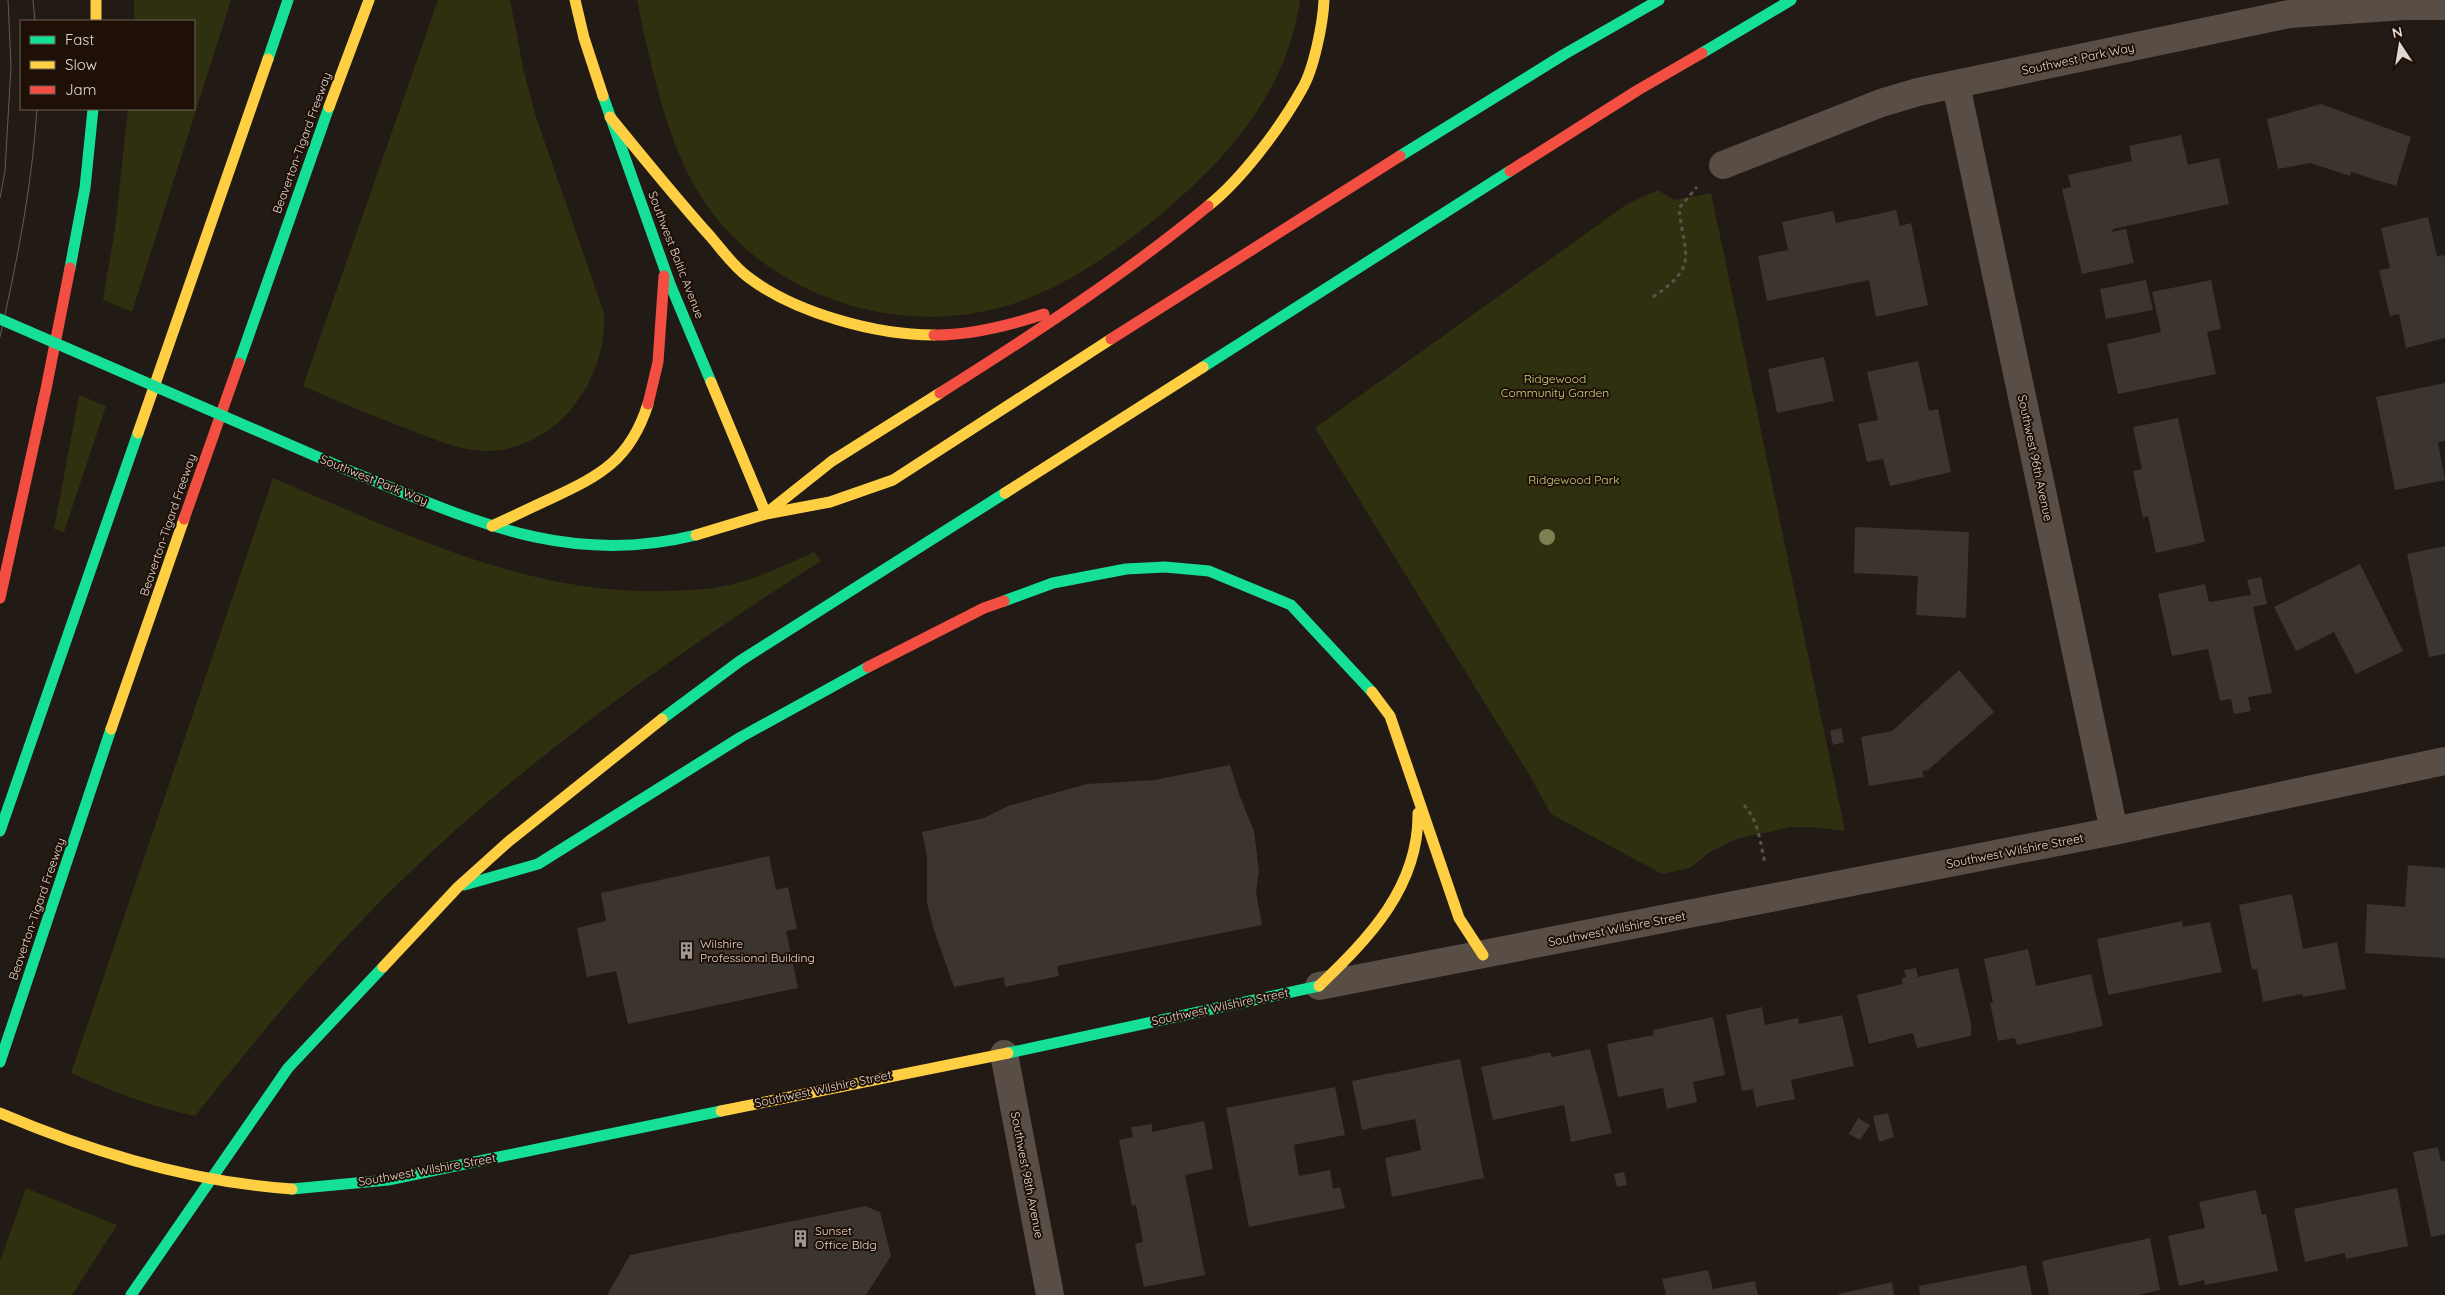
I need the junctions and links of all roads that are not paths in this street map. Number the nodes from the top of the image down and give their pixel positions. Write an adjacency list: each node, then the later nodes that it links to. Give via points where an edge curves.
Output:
1 (96, 0): 9 (main road)
2 (288, 0): 22 (main road)
3 (369, 0): 28 (main road, Beaverton-Tigard Freeway, via 303,178 123,694)
4 (575, 0): 12 (main road, Southwest Baltic Avenue)
5 (1324, 0): 15 (main road, via 1323,24 1303,88 1226,192 1166,242)
6 (1659, 0): 17 (main road, Southwest Park Way, via 1563,55 1261,242 893,480 830,502)
7 (1791, 0): 24 (main road, via 1638,90 740,661 648,728)
8 (2445, 6): 10 (street, Southwest Park Way, via 2289,14)
9 (96, 20)
10 (1956, 85): 13 (street, Southwest Park Way, via 1881,103); 23 (street, Southwest 96th Avenue)
11 (93, 110): 19 (main road, via 85,188 46,389)
12 (610, 117): 14 (main road, Southwest Baltic Avenue); 15 (main road, via 743,273 815,313 856,327 896,335 964,335 1016,326)
13 (1723, 165)
14 (664, 267): 17 (main road, Southwest Baltic Avenue); 18 (main road, via 659,361 648,407 639,428 611,464 590,481)
15 (1080, 300): 17 (main road, via 1007,351 832,461)
16 (0, 319): 18 (main road, Southwest Park Way, bridge, via 350,471)
17 (766, 514): 18 (main road, Southwest Park Way, via 694,535 631,545 547,542)
18 (492, 526)
19 (0, 598)
20 (2445, 761): 23 (street, Southwest Wilshire Street)
21 (1419, 807): 24 (main road, via 1390,716 1365,682 1291,605 1209,571 1165,567 1126,569 1053,583 984,608 855,673 740,737 538,864); 25 (main road, via 1458,918); 26 (main road, via 1416,847 1404,883 1357,950)
22 (0, 831)
23 (2114, 831): 25 (street, Southwest Wilshire Street)
24 (458, 887): 30 (main road, via 288,1068)
25 (1483, 955): 26 (street, Southwest Wilshire Street)
26 (1319, 986): 27 (main road, Southwest Wilshire Street)
27 (1004, 1054): 29 (main road, Southwest Wilshire Street, bridge, via 397,1178 292,1189 266,1189 143,1164 94,1150); 31 (street, Southwest 98th Avenue)
28 (0, 1062)
29 (0, 1113)
30 (132, 1295)
31 (1050, 1295)

